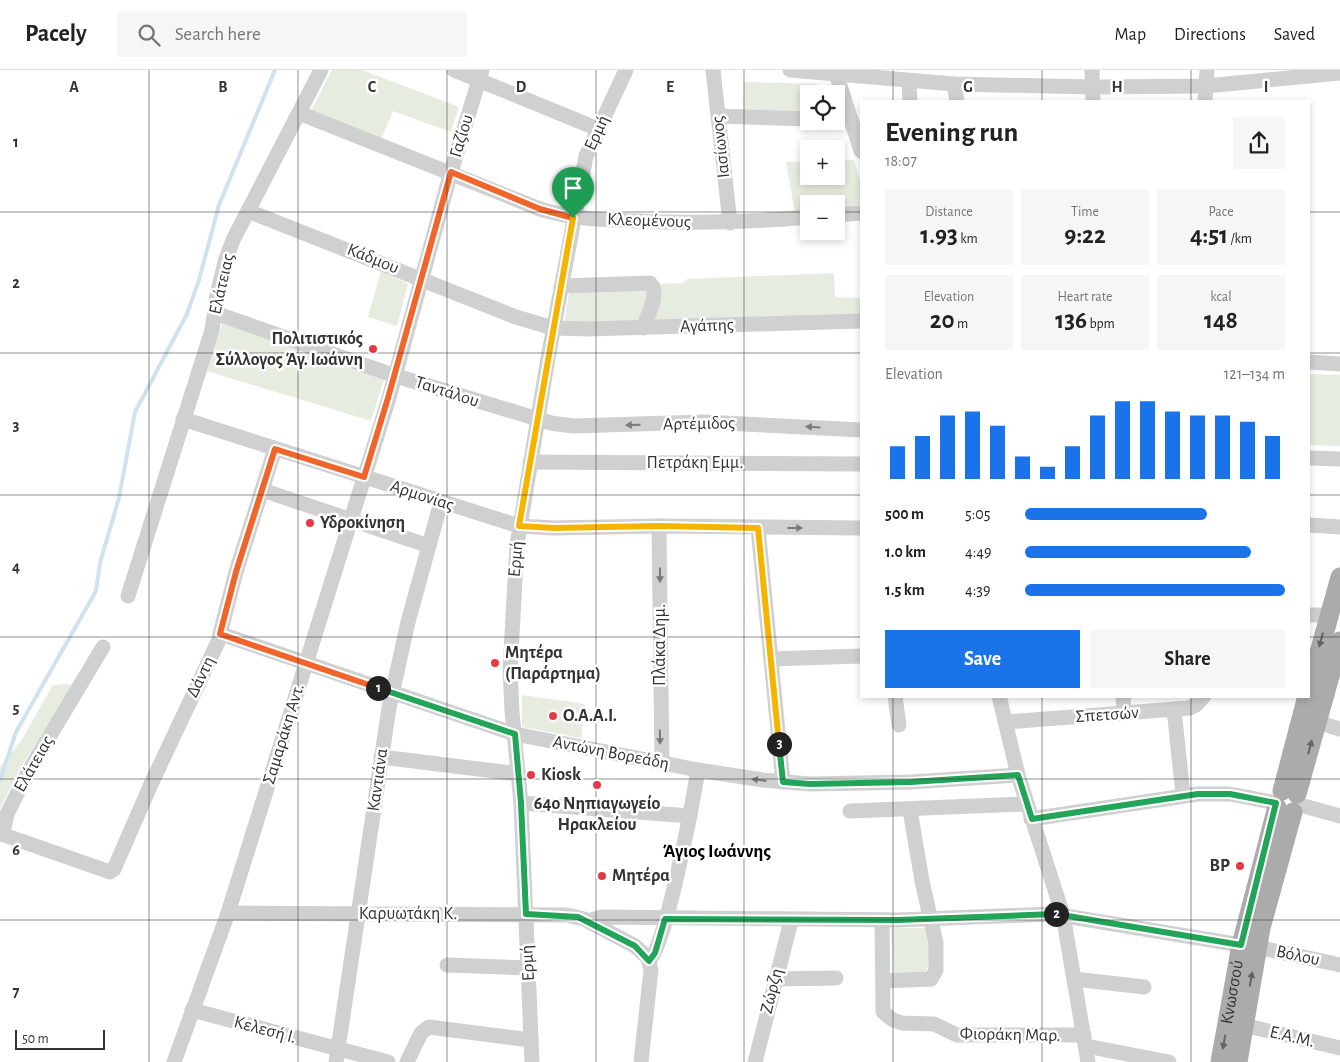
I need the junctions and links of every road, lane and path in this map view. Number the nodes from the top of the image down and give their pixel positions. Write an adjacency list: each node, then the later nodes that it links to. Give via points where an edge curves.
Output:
1 (321, 70): 22 (street, Ελάτειας)
2 (454, 70): 11 (street)
3 (626, 70): 26 (street, Ερμή)
4 (714, 70): 23 (street, Ιασίωνος)
5 (790, 70): 8 (street)
6 (1092, 70): 18 (street)
7 (1207, 70): 19 (street)
8 (835, 72): 14 (street); 16 (street)
9 (1317, 73): 10 (street); 12 (street)
10 (1340, 73)
11 (481, 75): 26 (street); 28 (street, Γαζίου)
12 (1291, 75): 19 (street)
13 (932, 76): 14 (street); 15 (street)
14 (909, 81): 20 (street)
15 (954, 84): 17 (street); 21 (street)
16 (837, 85)
17 (1061, 94): 18 (street)
18 (1093, 94): 19 (street)
19 (1206, 94)
20 (910, 100)
21 (957, 100)
22 (299, 112): 28 (street, Κλεομένους); 29 (street, Ελάτειας)
23 (718, 116): 24 (street); 34 (street, Ιασίωνος)
24 (800, 119)
25 (845, 123): 27 (street)
26 (598, 129): 32 (street, Ερμή, via 586,156)
27 (860, 149)
28 (451, 172): 32 (street, Κλεομένους, via 540,209); 35 (street, Γαζίου)
29 (248, 210): 35 (street, Κάδμου); 37 (street, Ελάτειας, via 226,258)
30 (860, 213): 31 (street)
31 (845, 214)
32 (573, 218): 34 (street, Κλεομένους); 36 (street, Ερμή)
33 (800, 218): 34 (street, Κλεομένους)
34 (730, 223)
35 (421, 279): 39 (street, Κάδμου, via 516,317); 43 (street, Γαζίου)
36 (561, 286): 39 (street, Ερμή); 40 (street, via 645,282 653,286 655,295)
37 (215, 313): 43 (street, Ταντάλου); 44 (street, Ελάτειας)
38 (860, 321): 40 (street, Αγάπης)
39 (553, 328): 40 (street, Αγάπης); 45 (street, Ερμή)
40 (642, 328)
41 (1310, 362): 42 (street)
42 (1340, 364)
43 (393, 375): 45 (street, Ταντάλου); 52 (street, Σαμαράκη Αντ.)
44 (183, 419): 47 (street, Αρμονίας); 64 (street, Ελάτειας)
45 (537, 421): 46 (street, Αρτέμιδος, one-way to 45, via 739,423 573,426); 50 (street, Ερμή)
46 (860, 430)
47 (275, 449): 52 (street, Αρμονίας); 53 (street, Δάντη)
48 (1310, 458): 49 (street)
49 (1340, 459)
50 (530, 462): 51 (street, Πετράκη Εμμ.); 57 (street, Ερμή)
51 (860, 464)
52 (364, 477): 54 (street, Αρμονίας); 55 (street, Σαμαράκη Αντ.)
53 (262, 490): 55 (street); 67 (street, Δάντη)
54 (441, 502): 57 (street, Αρμονίας); 62 (street, Καντιάνα)
55 (350, 520): 62 (street); 72 (street, Σαμαράκη Αντ.)
56 (1310, 525): 59 (street)
57 (519, 526): 58 (street, Αρμονίας); 86 (street, Ερμή, via 510,655)
58 (659, 526): 60 (street, Αρμονίας); 88 (street, Πλάκα Δημ., one-way to 88)
59 (1340, 527)
60 (758, 528): 61 (street, Αρμονίας, one-way to 61); 71 (street)
61 (860, 528)
62 (429, 546): 74 (street, Καντιάνα)
63 (1340, 577): 66 (main road)
64 (128, 596)
65 (1310, 615): 66 (street)
66 (1328, 615): 73 (main road, one-way to 73)
67 (220, 634): 72 (street, Αντώνη Βορεάδη); 102 (street, Δάντη)
68 (1340, 641): 83 (main road, Κνωσσού)
69 (103, 647): 102 (street, Ελάτειας, via 27,774 7,814 3,832 20,842 110,872)
70 (860, 656): 71 (street)
71 (772, 659): 92 (street)
72 (306, 663): 74 (street, Αντώνη Βορεάδη); 103 (street, Σαμαράκη Αντ.)
73 (1310, 685)
74 (392, 693): 86 (street, Αντώνη Βορεάδη); 87 (street, Καντιάνα)
75 (895, 698): 84 (street)
76 (999, 698): 82 (street)
77 (1123, 698): 81 (street)
78 (1202, 698): 80 (street, Σπετσών, via 1192,707)
79 (1307, 698): 94 (main road, Κνωσσού)
80 (1174, 709): 81 (street, Σπετσών); 93 (street)
81 (1124, 714): 82 (street, Σπετσών)
82 (1005, 722): 91 (street)
83 (1317, 722): 85 (street); 94 (main road, Κνωσσού, one-way to 83)
84 (900, 724)
85 (1340, 729)
86 (515, 734): 88 (street, Αντώνη Βορεάδη); 90 (street, Ερμή)
87 (381, 757): 90 (street); 104 (street, Καντιάνα)
88 (662, 763): 89 (street, Αντώνη Βορεάδη)
89 (698, 770): 92 (street, Αντώνη Βορεάδη, one-way to 89); 99 (street)
90 (519, 774): 95 (street, Ερμή)
91 (1018, 775): 92 (street, Αντώνη Βορεάδη, via 911,782); 96 (street)
92 (783, 782)
93 (1183, 795): 94 (street, via 1230,794); 101 (street)
94 (1288, 802): 100 (street); 112 (main road, Κνωσσού)
95 (521, 803): 99 (street); 105 (street, Ερμή)
96 (1027, 804): 97 (street); 101 (street)
97 (910, 810): 98 (street); 108 (street)
98 (850, 812)
99 (690, 816): 107 (street)
100 (1340, 816)
101 (1032, 819): 106 (street)
102 (114, 869)
103 (228, 914): 104 (street, Καρυωτάκη Κ.); 122 (street, Σαμαράκη Αντ.)
104 (358, 914): 105 (street, Καρυωτάκη Κ.); 127 (street, Καντιάνα)
105 (526, 914): 110 (street, Καρυωτάκη Κ., via 568,915); 116 (street, Ερμή)
106 (1063, 915): 108 (street, Βόλου); 112 (street, Βόλου); 119 (street)
107 (665, 919): 110 (street, Καρυωτάκη Κ., via 602,917); 111 (street, Καρυωτάκη Κ.); 113 (street, via 655,953)
108 (930, 919): 109 (street, Καρυωτάκη Κ.); 120 (street, via 936,943 933,978)
109 (882, 920): 111 (street, Καρυωτάκη Κ.); 120 (street, Φιοράκη Μαρ.)
110 (588, 921): 113 (street, Καρυωτάκη Κ., via 635,946)
111 (791, 921): 118 (street, Ζώρζη)
112 (1249, 946): 115 (street, Βόλου); 123 (main road, Κνωσσού, one-way to 112); 136 (main road, Κνωσσού, one-way to 136)
113 (649, 961): 132 (street, via 651,970)
114 (448, 965): 116 (street)
115 (1340, 965)
116 (528, 968): 124 (street, Ερμή)
117 (836, 978): 118 (street)
118 (775, 979): 133 (street, Ζώρζη)
119 (1074, 979): 121 (street); 125 (street)
120 (884, 981): 125 (street, Φιοράκη Μαρ., via 884,1012 902,1023 934,1024 957,1035)
121 (1144, 987)
122 (192, 1010): 127 (street, Κελεσή Ι.); 128 (street, Σαμαράκη Αντ.)
123 (1243, 1025): 126 (street, Ε.Α.Μ.); 137 (main road, Κνωσσού)
124 (531, 1040): 130 (street, via 429,1027 421,1032); 131 (street, Ερμή)
125 (1085, 1041): 134 (street); 135 (street)
126 (1340, 1048)
127 (337, 1056): 129 (street, Κελεσή Ι.)
128 (174, 1062)
129 (388, 1062)
130 (407, 1062)
131 (532, 1062)
132 (641, 1062)
133 (755, 1062)
134 (1088, 1062)
135 (1169, 1062)
136 (1220, 1062)
137 (1238, 1062)

